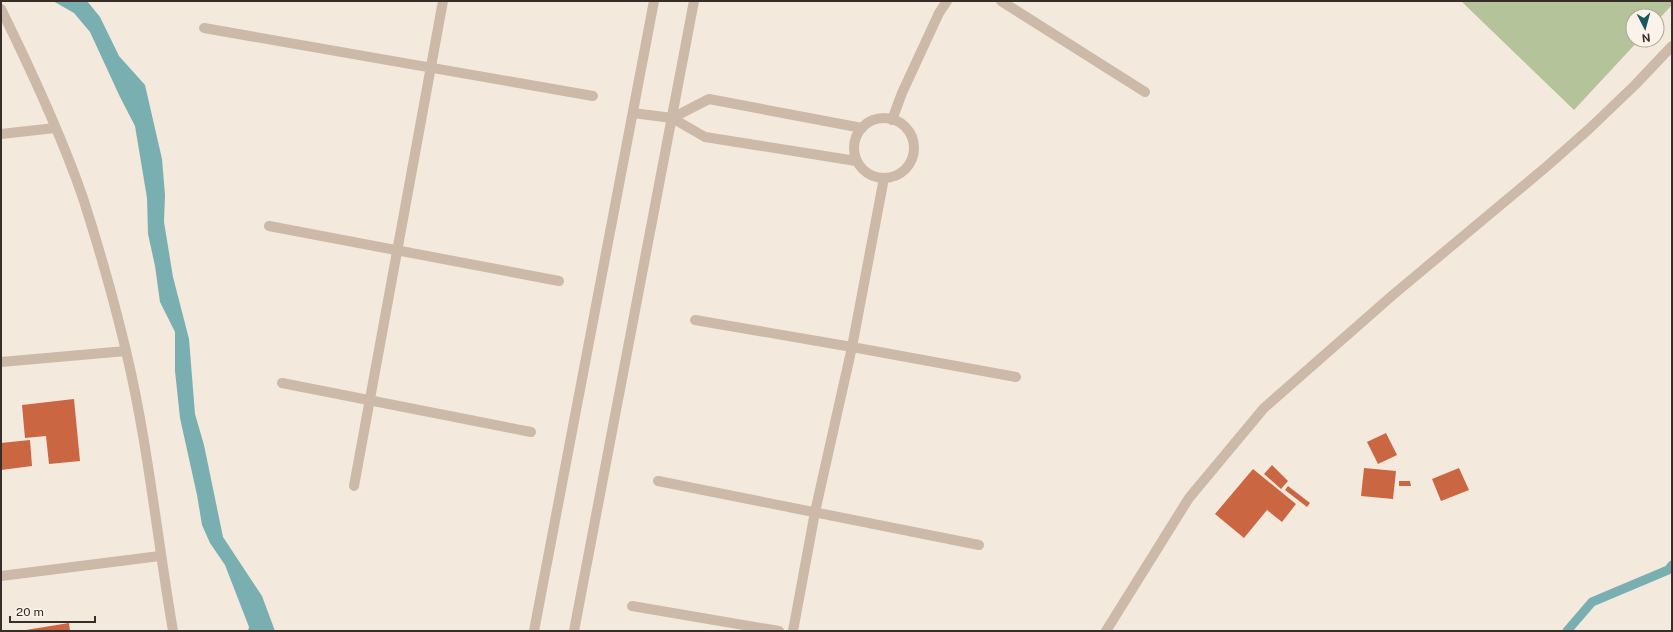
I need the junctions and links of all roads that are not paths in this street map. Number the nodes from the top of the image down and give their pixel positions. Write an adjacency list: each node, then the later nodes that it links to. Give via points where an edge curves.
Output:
1 (443, 1): 9 (street)
2 (654, 1): 12 (street)
3 (694, 1): 13 (street)
4 (947, 1): 14 (street, via 902,93)
5 (1001, 1): 10 (street)
6 (1, 9): 15 (street, via 31,70)
7 (204, 28): 9 (street)
8 (1672, 46): 43 (street, via 1636,85 1552,162 1394,294 1264,408 1189,498)
9 (431, 68): 11 (street); 21 (street)
10 (1145, 92)
11 (594, 96)
12 (632, 113): 13 (street); 39 (street)
13 (672, 118): 16 (street, via 709,99); 18 (street, via 705,137); 40 (street)
14 (892, 120): 16 (street, via 871,121); 19 (street, via 903,125 911,135 914,146 912,158 906,168 896,176)
15 (55, 128): 17 (street); 25 (street, via 82,197)
16 (862, 128): 18 (street, via 855,138)
17 (1, 134)
18 (856, 160): 19 (street, via 863,170 873,176)
19 (884, 178): 24 (street)
20 (269, 226): 21 (street)
21 (397, 250): 22 (street); 29 (street)
22 (559, 281)
23 (694, 320): 24 (street)
24 (852, 347): 27 (street); 33 (street)
25 (126, 351): 26 (street); 35 (street, via 140,419)
26 (1, 362)
27 (1016, 377)
28 (282, 383): 29 (street)
29 (370, 400): 30 (street); 32 (street)
30 (531, 432)
31 (658, 481): 33 (street)
32 (354, 486)
33 (815, 512): 34 (street); 42 (street)
34 (979, 545)
35 (160, 556): 36 (street); 38 (street)
36 (1, 576)
37 (632, 606): 41 (street)
38 (173, 631)
39 (534, 631)
40 (574, 631)
41 (779, 631)
42 (793, 631)
43 (1106, 631)

